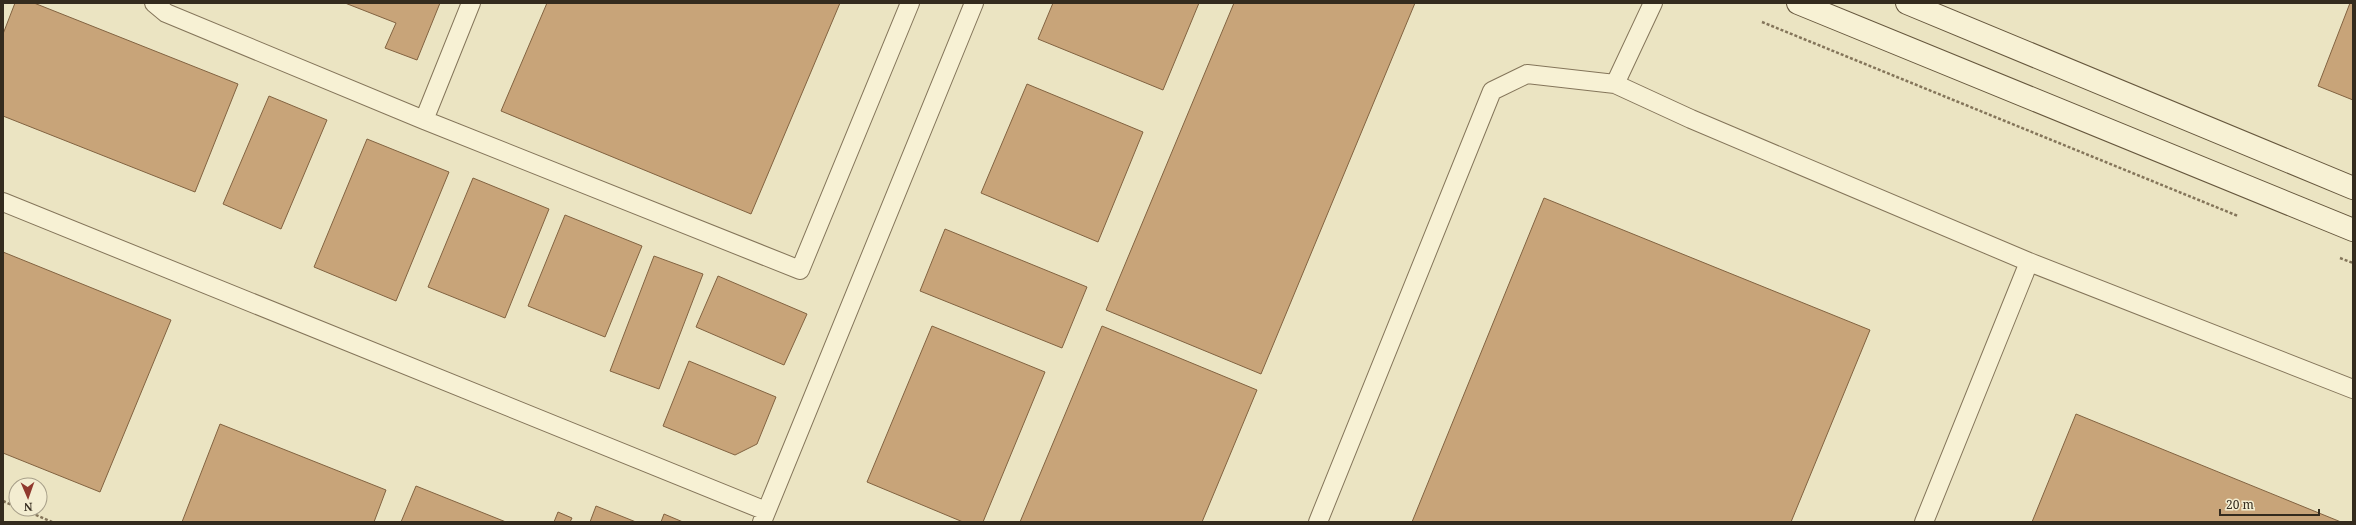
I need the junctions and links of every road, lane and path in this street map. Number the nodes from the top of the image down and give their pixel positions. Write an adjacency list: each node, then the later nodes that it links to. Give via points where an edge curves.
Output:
1 (154, 3): 10 (lane, via 166,13)
2 (471, 3): 10 (lane)
3 (910, 3): 10 (lane, via 800,270)
4 (974, 3): 20 (lane)
5 (1653, 3): 9 (lane)
6 (1798, 3): 14 (street)
7 (1906, 3): 11 (street)
8 (1762, 22): 13 (path)
9 (1614, 84): 16 (lane); 22 (lane, via 1527,74 1492,91)
10 (424, 120)
11 (2353, 188)
12 (3, 202): 20 (lane)
13 (2242, 218)
14 (2353, 230)
15 (2338, 257): 17 (path)
16 (2029, 262): 18 (lane); 23 (lane)
17 (2353, 263)
18 (2353, 389)
19 (40, 517): 21 (path)
20 (764, 517)
21 (52, 522)
22 (1318, 522)
23 (1924, 522)

